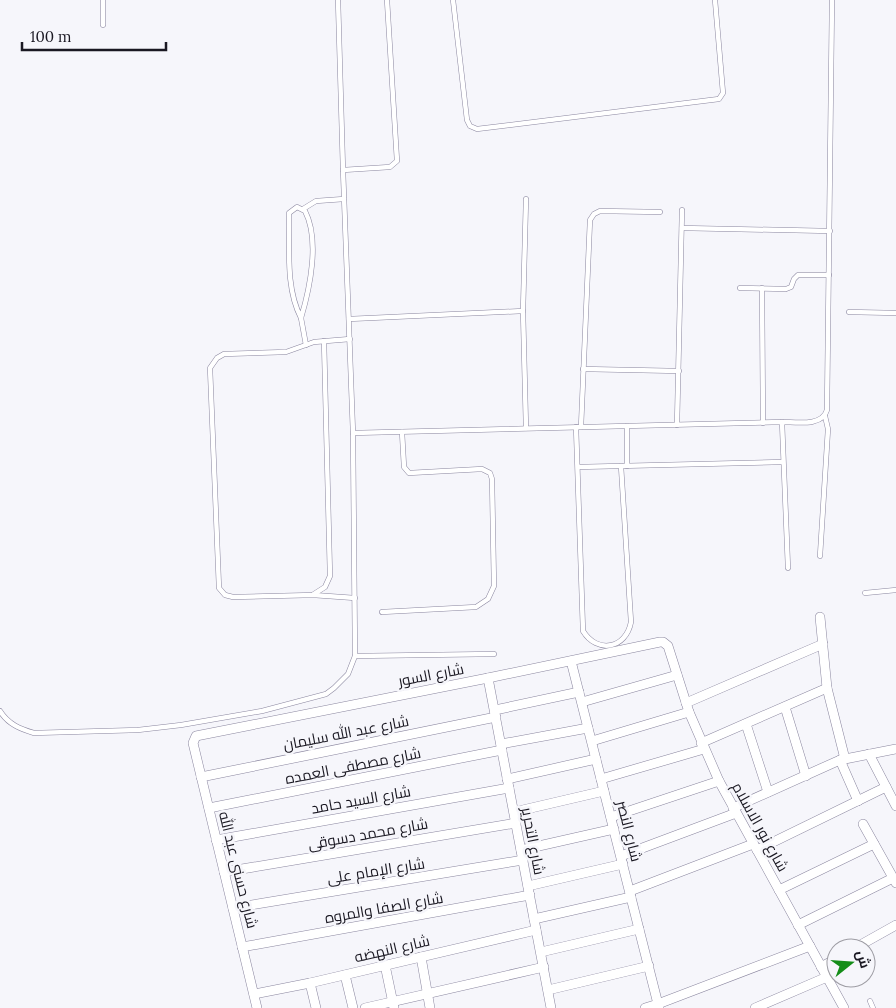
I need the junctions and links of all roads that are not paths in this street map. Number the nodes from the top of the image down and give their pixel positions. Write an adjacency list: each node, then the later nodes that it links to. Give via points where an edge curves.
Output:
1 (103, 0): 7 (lane)
2 (338, 0): 8 (lane)
3 (387, 0): 8 (lane, via 397,161 390,167)
4 (453, 0): 5 (lane, via 467,120 477,129 719,99 723,93)
5 (715, 0)
6 (832, 0): 15 (lane)
7 (103, 25)
8 (343, 170): 9 (lane)
9 (344, 199): 11 (lane, via 316,201); 23 (lane)
10 (526, 199): 19 (lane)
11 (303, 209): 22 (lane, via 312,230 311,278); 22 (lane, via 297,207 289,214 291,287)
12 (682, 210): 14 (lane)
13 (660, 212): 27 (lane, via 603,211 592,216 589,223)
14 (682, 228): 15 (lane); 28 (lane)
15 (830, 231): 16 (lane)
16 (829, 275): 18 (lane, via 801,274 789,288); 29 (lane)
17 (740, 288): 18 (lane)
18 (762, 288): 31 (lane)
19 (523, 311): 23 (lane); 35 (lane)
20 (849, 312): 21 (lane)
21 (896, 313)
22 (301, 318): 26 (lane)
23 (349, 319): 24 (lane)
24 (350, 340): 25 (lane); 37 (lane)
25 (324, 341): 26 (lane); 46 (lane, via 330,576 325,587)
26 (306, 345): 46 (lane, via 286,352 224,354 216,358 210,368 219,588 225,595 233,596)
27 (583, 369): 28 (lane); 34 (lane)
28 (679, 371): 32 (lane)
29 (825, 416): 30 (lane, via 816,421); 42 (lane, via 828,429)
30 (782, 422): 31 (lane); 38 (lane)
31 (762, 423): 32 (lane)
32 (677, 425): 33 (lane)
33 (627, 426): 34 (lane); 40 (lane)
34 (578, 427): 35 (lane); 41 (lane)
35 (526, 428): 36 (lane)
36 (402, 432): 37 (lane); 48 (lane, via 404,467 409,473 482,469 490,473 494,586 488,599 476,607)
37 (353, 433): 47 (lane)
38 (783, 462): 40 (lane); 43 (lane)
39 (621, 466): 40 (lane); 41 (lane); 41 (lane, via 631,622 621,641 605,646 590,640 583,631)
40 (627, 466)
41 (578, 467)
42 (820, 556)
43 (788, 568)
44 (896, 590): 45 (lane)
45 (865, 593)
46 (313, 595): 47 (lane)
47 (355, 598): 53 (lane)
48 (382, 612)
49 (820, 617): 50 (street)
50 (823, 644): 57 (street); 60 (street)
51 (669, 651): 54 (street, شارع السور, via 665,643 660,642); 55 (street, شارع نور الاسلام)
52 (494, 654): 53 (lane)
53 (355, 656): 62 (lane, via 348,674 326,694 262,711 181,724 138,730 34,733 11,723)
54 (571, 661): 56 (street, شارع السور); 58 (street, شارع النصر)
55 (677, 676): 59 (street); 60 (street, شارع نور الاسلام)
56 (488, 678): 63 (street, شارع التحرير); 66 (street, شارع السور)
57 (827, 688): 61 (street); 73 (street)
58 (579, 692): 59 (street, شارع النصر); 63 (street, شارع عبد الله سليمان)
59 (582, 702): 65 (street, شارع النصر)
60 (688, 707): 67 (street); 68 (street, شارع نور الاسلام)
61 (785, 707): 64 (street); 74 (street)
62 (0, 711)
63 (495, 714): 69 (street, شارع التحرير); 75 (street, شارع عبد الله سليمان)
64 (746, 724): 68 (street); 81 (street)
65 (588, 728): 67 (street, شارع النصر); 69 (street, شارع مصطفى العمده)
66 (194, 738): 75 (street, شارع حسنى عبد الله)
67 (592, 741): 72 (street, شارع النصر)
68 (703, 746): 76 (street); 77 (street, شارع نور الاسلام)
69 (502, 747): 78 (street, شارع التحرير); 84 (street, شارع مصطفى العمده)
70 (896, 749): 71 (street, شارع الصفا والمروه)
71 (870, 754): 73 (street, شارع الصفا والمروه); 79 (street)
72 (596, 759): 76 (street, شارع النصر); 78 (street, شارع السيد حامد)
73 (842, 760): 74 (street, شارع الصفا والمروه); 82 (street)
74 (806, 776): 81 (street, شارع الصفا والمروه)
75 (201, 777): 84 (street, شارع حسنى عبد الله)
76 (601, 779): 80 (street, شارع النصر)
77 (719, 781): 85 (street, شارع نور الاسلام); 87 (street)
78 (508, 783): 86 (street, شارع التحرير); 91 (street, شارع السيد حامد)
79 (886, 787): 82 (street); 83 (street)
80 (604, 791): 86 (street); 87 (street, شارع النصر)
81 (768, 792): 85 (street, شارع الصفا والمروه)
82 (858, 801): 93 (street)
83 (896, 806)
84 (209, 808): 91 (street, شارع حسنى عبد الله)
85 (735, 811): 93 (street, شارع نور الاسلام); 96 (street, شارع الصفا والمروه)
86 (514, 812): 88 (street, شارع التحرير)
87 (611, 817): 90 (street, شارع النصر)
88 (516, 823): 94 (street, شارع التحرير); 97 (street, شارع محمد دسوقى)
89 (863, 824): 92 (street)
90 (614, 829): 94 (street); 96 (street, شارع النصر)
91 (216, 840): 97 (street, شارع حسنى عبد الله)
92 (874, 844): 98 (street); 99 (street)
93 (755, 847): 99 (street, شارع نور الاسلام); 101 (street)
94 (521, 850): 95 (street, شارع التحرير)
95 (523, 860): 100 (street, شارع التحرير); 102 (street, شارع الإمام على)
96 (622, 860): 100 (street, شارع الصفا والمروه); 101 (street, شارع النصر)
97 (224, 872): 102 (street, شارع حسنى عبد الله)
98 (895, 880): 104 (street)
99 (779, 890): 104 (street, شارع نور الاسلام)
100 (529, 891): 103 (street, شارع التحرير); 110 (street, شارع الصفا والمروه)
101 (630, 894): 103 (street); 106 (street, شارع النصر)
102 (233, 908): 110 (street, شارع حسنى عبد الله)
103 (534, 919): 107 (street, شارع التحرير)
104 (798, 925): 109 (street, شارع نور الاسلام)
105 (896, 925): 108 (street)
106 (639, 929): 111 (street); 115 (street, شارع النصر)
107 (536, 930): 111 (street, شارع التحرير); 112 (street, شارع النهضه)
108 (873, 938)
109 (810, 946): 117 (street, شارع نور الاسلام); 128 (street)
110 (242, 947): 124 (street, شارع حسنى عبد الله)
111 (541, 952): 116 (street, شارع التحرير)
112 (421, 957): 114 (street, شارع النهضه); 125 (street)
113 (826, 964): 117 (street)
114 (385, 965): 118 (street, شارع النهضه); 127 (street)
115 (649, 966): 123 (street); 128 (street, شارع النصر)
116 (544, 967): 123 (street, شارع التحرير); 125 (street)
117 (821, 967): 119 (street, شارع نور الاسلام)
118 (345, 975): 121 (street, شارع النهضه); 131 (street)
119 (826, 975)
120 (826, 977): 136 (street)
121 (310, 983): 124 (street, شارع النهضه); 130 (street)
122 (833, 988): 137 (street, شارع نور الاسلام)
123 (548, 990): 134 (street, شارع التحرير)
124 (254, 994): 129 (street, شارع حسنى عبد الله)
125 (427, 994): 127 (street); 133 (street)
126 (870, 1001): 138 (lane)
127 (393, 1005): 132 (street)
128 (659, 1006): 135 (street)
129 (257, 1008)
130 (316, 1008)
131 (353, 1008)
132 (365, 1008)
133 (430, 1008)
134 (551, 1008)
135 (645, 1008)
136 (755, 1008)
137 (844, 1008)
138 (873, 1008)

